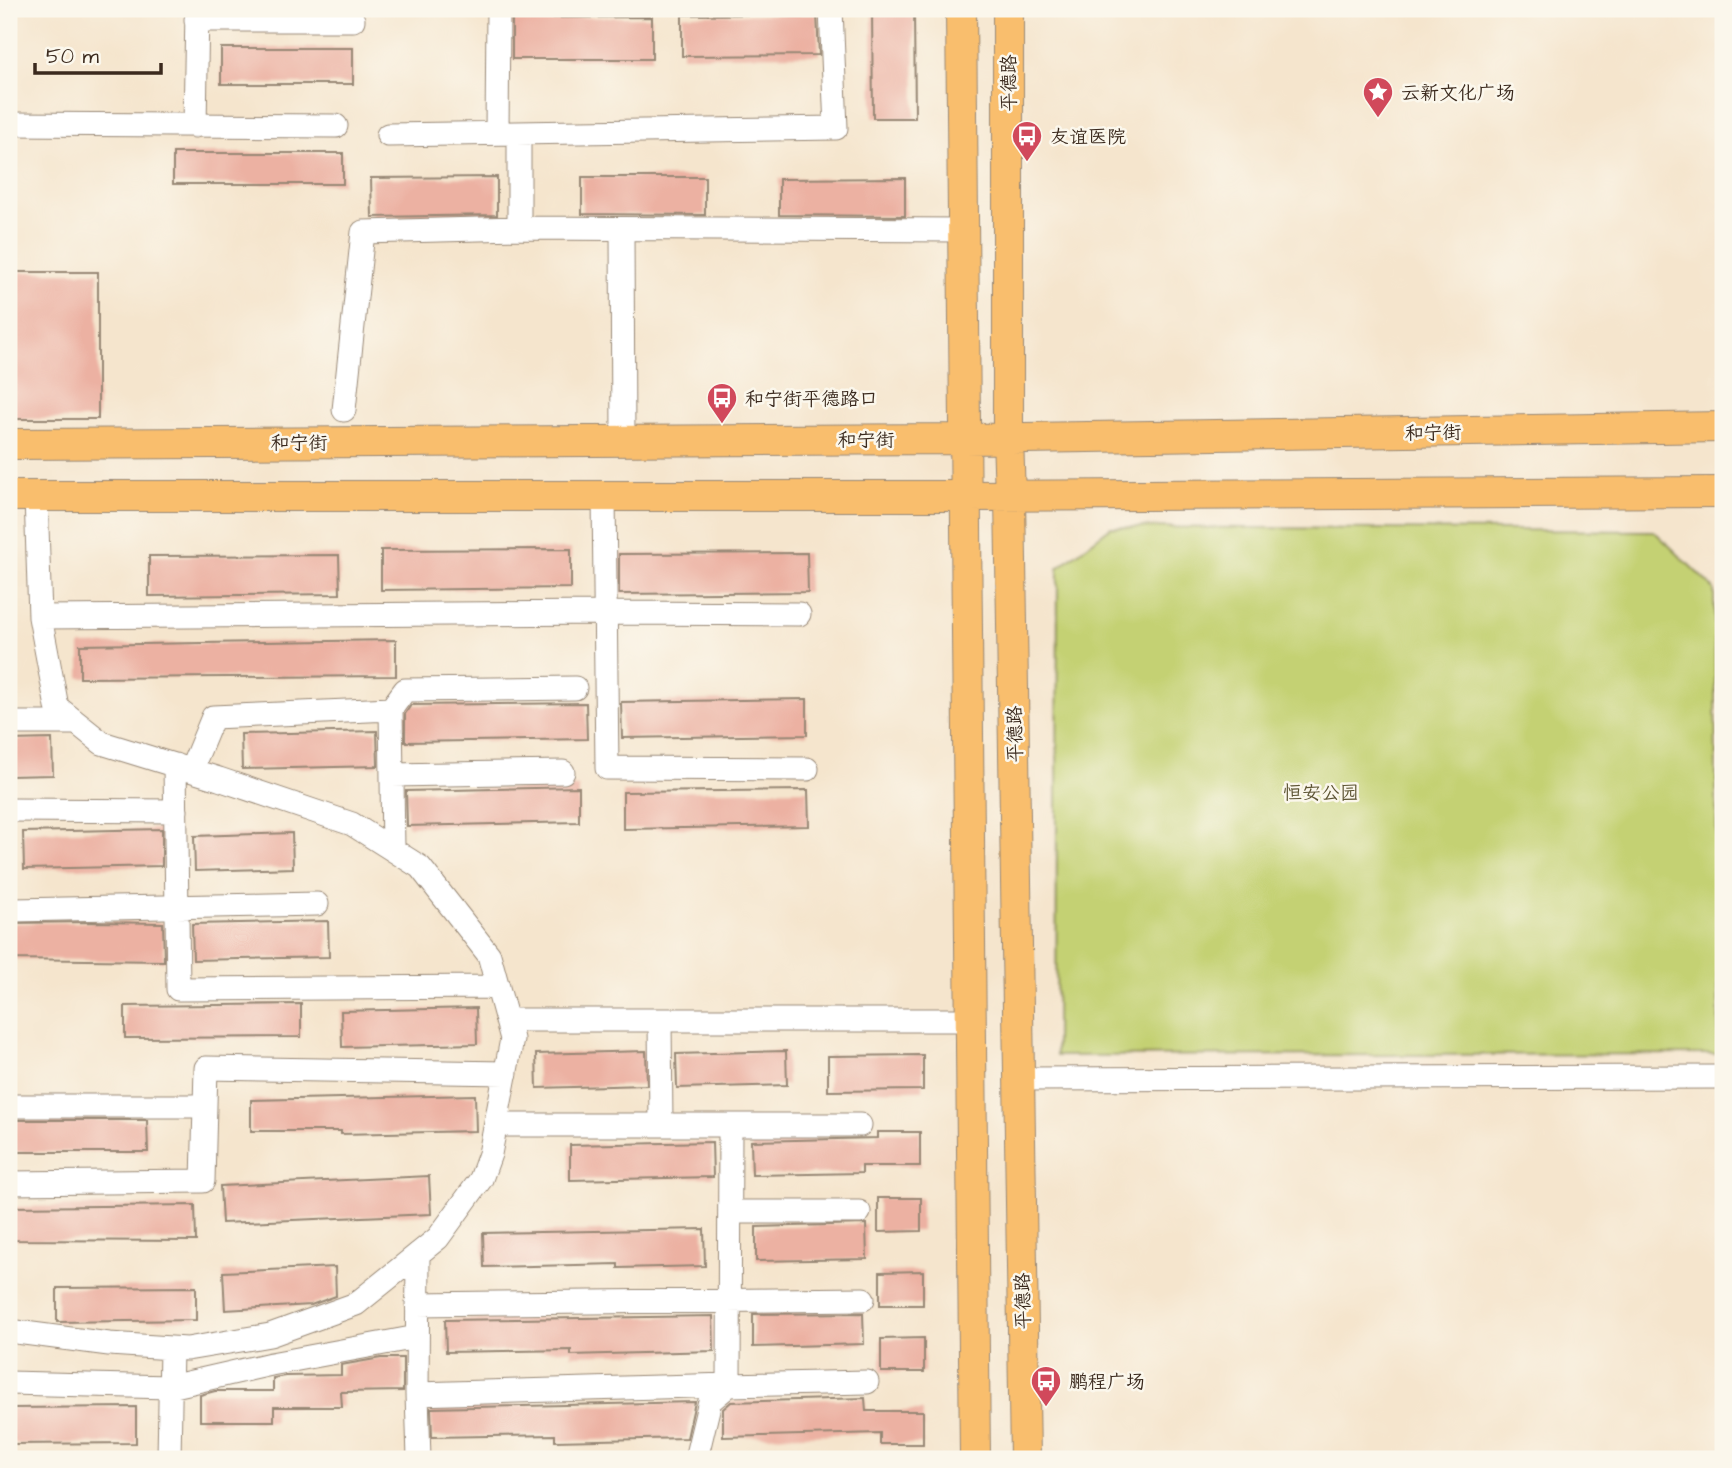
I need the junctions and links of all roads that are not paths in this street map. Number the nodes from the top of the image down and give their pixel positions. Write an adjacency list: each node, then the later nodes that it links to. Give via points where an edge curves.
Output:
1 (498, 9): 10 (lane)
2 (831, 9): 10 (lane, via 836,128)
3 (961, 9): 14 (main road)
4 (1007, 9): 17 (main road, 平德路)
5 (197, 15): 6 (lane); 8 (lane)
6 (353, 20)
7 (9, 124): 8 (lane)
8 (195, 126): 9 (lane)
9 (336, 126)
10 (508, 133): 11 (lane); 12 (lane)
11 (388, 135)
12 (519, 228): 13 (lane); 15 (lane, via 363,232)
13 (622, 229): 14 (lane); 19 (lane)
14 (963, 230): 18 (main road)
15 (344, 410)
16 (1723, 427): 17 (main road, 和宁街)
17 (1007, 438): 18 (main road, 和宁街); 25 (main road, 平德路)
18 (965, 439): 19 (main road, 和宁街); 24 (main road)
19 (623, 441): 20 (main road, 和宁街)
20 (9, 444)
21 (1723, 492): 25 (main road)
22 (604, 495): 23 (main road); 24 (main road); 26 (lane)
23 (23, 496): 28 (lane)
24 (965, 496): 25 (main road); 46 (main road)
25 (1010, 496): 49 (main road, 平德路)
26 (605, 613): 27 (lane); 28 (lane); 34 (lane, via 607,768)
27 (799, 614)
28 (40, 617): 32 (lane, via 57,707)
29 (575, 688): 30 (lane, via 405,690)
30 (391, 709): 33 (lane, via 213,718); 36 (lane)
31 (9, 723): 32 (lane)
32 (76, 723): 33 (lane, via 102,743)
33 (183, 768): 38 (lane); 39 (lane, via 352,824)
34 (807, 769)
35 (563, 772): 36 (lane)
36 (392, 775): 39 (lane)
37 (9, 810): 38 (lane)
38 (176, 811): 41 (lane)
39 (393, 850): 43 (lane, via 420,867 489,955)
40 (317, 904): 41 (lane)
41 (177, 908): 42 (lane); 43 (lane, via 178,989)
42 (14, 910)
43 (498, 987): 44 (lane)
44 (507, 1020): 45 (lane); 47 (lane, via 512,1039)
45 (660, 1020): 46 (lane); 53 (lane)
46 (971, 1020): 74 (main road)
47 (506, 1073): 51 (lane, via 206,1068); 52 (lane)
48 (1723, 1077): 49 (lane)
49 (1019, 1079): 75 (main road, 平德路)
50 (9, 1106): 51 (lane)
51 (205, 1106): 56 (lane, via 203,1181)
52 (496, 1125): 53 (lane); 59 (lane, via 481,1179 438,1238)
53 (661, 1125): 54 (lane)
54 (730, 1125): 55 (lane); 57 (lane)
55 (860, 1125)
56 (9, 1183)
57 (730, 1212): 58 (lane); 61 (lane)
58 (859, 1212)
59 (418, 1254): 62 (lane); 65 (lane, via 356,1304 270,1335)
60 (863, 1299): 61 (lane)
61 (729, 1302): 62 (lane); 68 (lane)
62 (417, 1304): 64 (lane)
63 (9, 1331): 65 (lane)
64 (417, 1337): 69 (lane); 70 (lane)
65 (171, 1348): 69 (lane)
66 (867, 1382): 68 (lane)
67 (9, 1383): 69 (lane)
68 (729, 1385): 70 (lane); 73 (lane, via 710,1401)
69 (170, 1387): 71 (lane)
70 (417, 1394): 72 (lane)
71 (169, 1459)
72 (419, 1459)
73 (696, 1459)
74 (975, 1459)
75 (1025, 1459)

